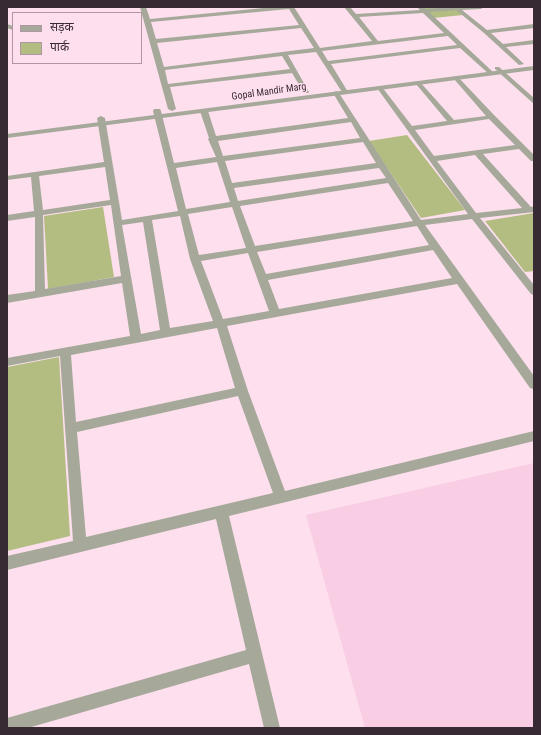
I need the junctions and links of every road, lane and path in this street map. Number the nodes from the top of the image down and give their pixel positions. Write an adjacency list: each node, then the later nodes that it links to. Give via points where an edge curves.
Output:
1 (143, 7): 9 (street)
2 (291, 7): 9 (street); 13 (street)
3 (347, 7): 7 (street)
4 (481, 7): 5 (street)
5 (456, 8): 6 (street); 15 (street)
6 (421, 9): 7 (street); 8 (street)
7 (354, 16): 12 (street)
8 (429, 17): 10 (street); 16 (street)
9 (148, 21): 17 (street)
10 (374, 21)
11 (367, 22): 12 (street)
12 (360, 23): 19 (street)
13 (303, 26): 17 (street); 22 (street)
14 (534, 26): 15 (street)
15 (486, 32): 21 (street)
16 (448, 34): 19 (street); 20 (street)
17 (154, 41): 28 (street)
18 (534, 42): 21 (street)
19 (376, 43): 22 (street)
20 (462, 46): 24 (street); 31 (street)
21 (501, 46): 26 (street)
22 (318, 50): 23 (street); 24 (street)
23 (284, 54): 28 (street); 30 (street)
24 (326, 63): 36 (street)
25 (534, 63): 26 (street, Gopal Mandir Marg)
26 (521, 64): 29 (street, Gopal Mandir Marg)
27 (534, 68): 29 (street, Gopal Mandir Marg)
28 (160, 69): 34 (street)
29 (499, 70): 31 (street, Gopal Mandir Marg); 38 (street)
30 (293, 71): 34 (street); 37 (street)
31 (489, 71): 32 (street, Gopal Mandir Marg); 36 (street, Gopal Mandir Marg)
32 (456, 78): 33 (street, Gopal Mandir Marg); 42 (street)
33 (418, 83): 35 (street, Gopal Mandir Marg); 45 (street)
34 (164, 86): 39 (street)
35 (380, 88): 36 (street, Gopal Mandir Marg); 46 (street)
36 (341, 91): 37 (street, Gopal Mandir Marg); 40 (street, Gopal Mandir Marg); 43 (street)
37 (306, 92): 39 (street, Gopal Mandir Marg)
38 (534, 102)
39 (172, 109): 41 (street, Gopal Mandir Marg)
40 (204, 111): 41 (street, Gopal Mandir Marg); 49 (street)
41 (158, 114): 44 (street, Gopal Mandir Marg); 58 (street)
42 (491, 117): 45 (street); 51 (street)
43 (353, 120): 49 (street); 50 (street)
44 (101, 121): 47 (street, Gopal Mandir Marg); 48 (street, Gopal Mandir Marg); 56 (street)
45 (453, 123): 46 (street)
46 (409, 129): 53 (street)
47 (7, 130)
48 (7, 136)
49 (212, 139): 55 (street)
50 (366, 139): 55 (street); 57 (street)
51 (521, 146): 52 (street); 54 (street)
52 (477, 152): 53 (street); 65 (street)
53 (432, 159): 68 (street)
54 (534, 159)
55 (219, 160): 58 (street); 62 (street)
56 (108, 164): 59 (street); 63 (street)
57 (381, 165): 61 (street); 62 (street)
58 (171, 166): 66 (street)
59 (35, 174): 60 (street); 67 (street)
60 (7, 178)
61 (390, 180): 64 (street); 72 (street)
62 (230, 186): 64 (street)
63 (114, 202): 67 (street); 71 (street)
64 (235, 204): 66 (street); 74 (street)
65 (532, 210): 68 (street)
66 (183, 212): 70 (street); 75 (street)
67 (39, 214): 69 (street); 82 (street)
68 (474, 216): 72 (street); 77 (street)
69 (7, 218)
70 (147, 219): 71 (street); 86 (street)
71 (118, 223): 79 (street)
72 (419, 223): 73 (street); 74 (street)
73 (434, 247): 78 (street); 80 (street)
74 (252, 249): 75 (street); 78 (street)
75 (195, 259): 85 (street)
76 (534, 275): 77 (street)
77 (522, 277): 81 (street)
78 (262, 278): 84 (street)
79 (126, 279): 82 (street); 87 (street)
80 (459, 280): 84 (street); 90 (street)
81 (534, 292)
82 (40, 294): 83 (street)
83 (7, 299)
84 (275, 313): 85 (street)
85 (220, 323): 86 (street); 91 (street)
86 (166, 333): 87 (street)
87 (136, 338): 88 (street)
88 (65, 351): 89 (street); 92 (street)
89 (7, 362)
90 (534, 385)
91 (242, 391): 92 (street); 94 (street)
92 (71, 428): 96 (street)
93 (534, 436): 94 (street)
94 (281, 498): 95 (street)
95 (221, 511): 96 (street); 98 (street)
96 (80, 546): 97 (street)
97 (7, 563)
98 (254, 655): 99 (street); 100 (street)
99 (7, 726)
100 (272, 728)

